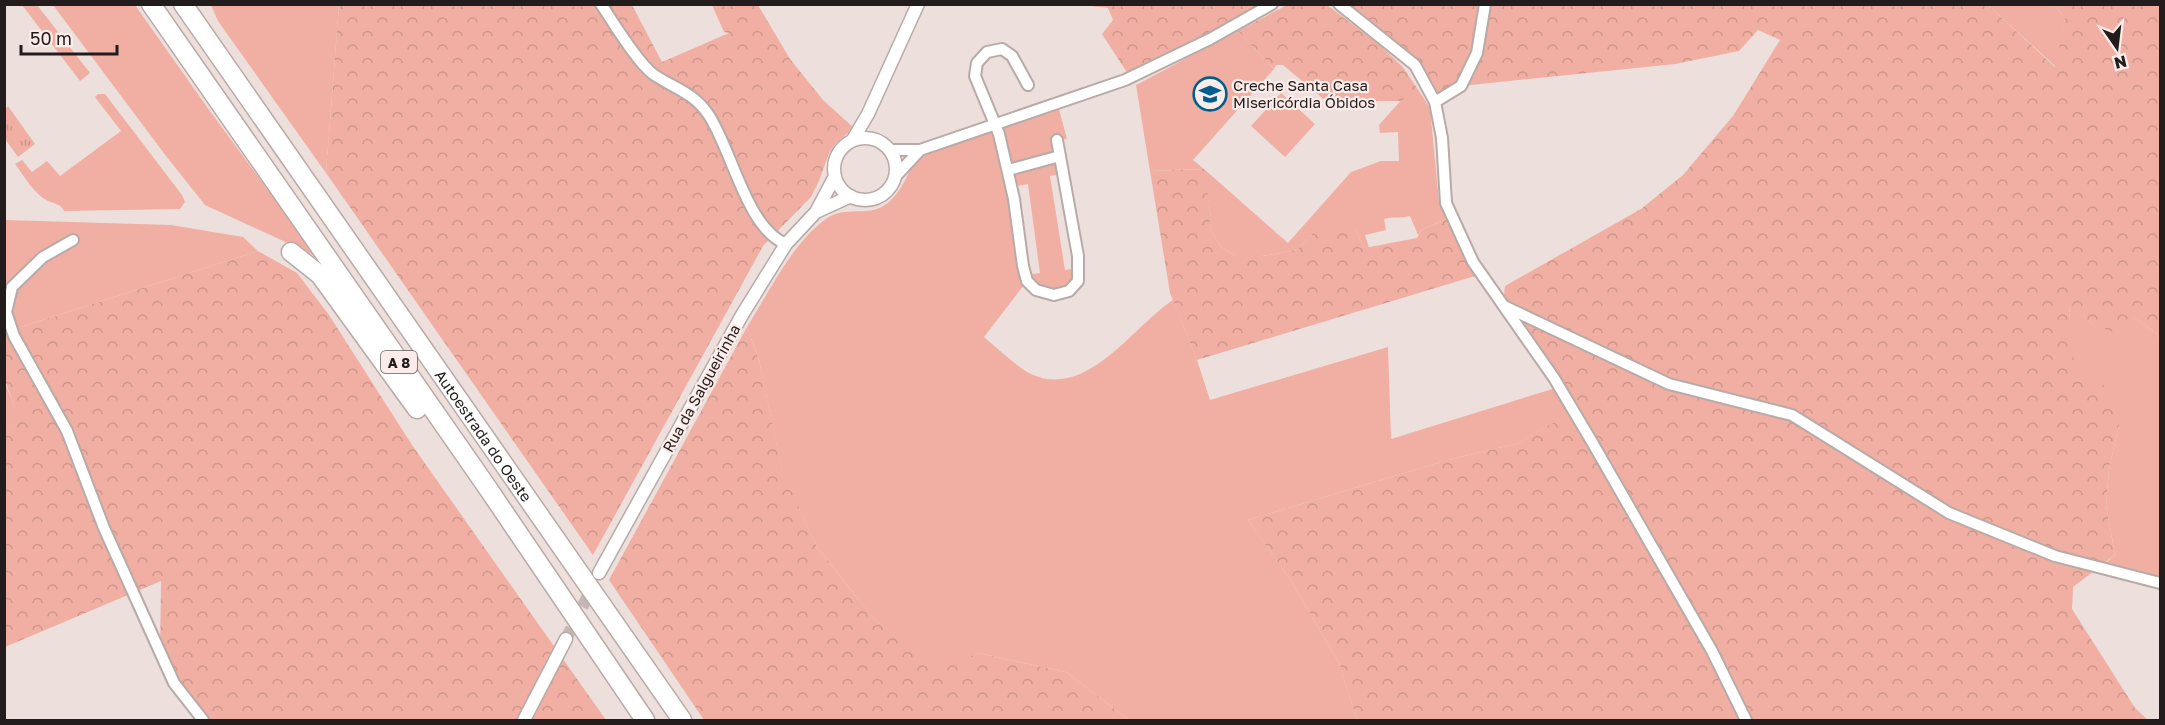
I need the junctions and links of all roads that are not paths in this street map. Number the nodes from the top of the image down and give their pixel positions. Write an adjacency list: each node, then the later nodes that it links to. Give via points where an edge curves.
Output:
1 (151, 4): 29 (highway, Autoestrada do Oeste / A 8)
2 (183, 4): 9 (highway, Autoestrada do Oeste / A 8)
3 (198, 4): 9 (highway)
4 (601, 4): 26 (street, via 652,73 688,93 708,114 758,221 776,240)
5 (918, 4): 12 (street)
6 (1272, 4): 13 (street, via 1125,80)
7 (1340, 4): 11 (street, via 1415,65)
8 (1485, 4): 11 (street, via 1477,53 1461,86)
9 (223, 60): 36 (highway, Autoestrada do Oeste / A 8)
10 (1028, 85): 13 (street, via 1012,56 1002,49 987,52 977,63 975,76)
11 (1435, 102): 28 (street, via 1442,138 1446,203 1473,262)
12 (868, 114): 15 (street); 16 (street)
13 (996, 123): 18 (street); 20 (street)
14 (1057, 140): 19 (street)
15 (852, 141): 16 (street); 21 (street, via 837,155)
16 (878, 141): 17 (street)
17 (889, 150): 18 (street); 22 (street)
18 (920, 150): 22 (street)
19 (1060, 156): 20 (street); 20 (street, via 1078,256 1078,281 1069,291 1054,295 1036,290 1028,281)
20 (1008, 170)
21 (835, 176): 23 (street); 24 (street, Rua da Salgueirinha)
22 (895, 177): 23 (street, via 878,197 869,200)
23 (851, 196): 24 (street, Rua da Salgueirinha)
24 (816, 212): 26 (street, Rua da Salgueirinha)
25 (73, 240): 33 (street, via 43,257 12,287 6,312 14,336 67,431 104,528 174,683)
26 (786, 244): 30 (street, Rua da Salgueirinha, via 742,315)
27 (291, 252): 29 (highway, via 320,275 432,430)
28 (1503, 305): 31 (street, via 1669,384 1791,415 1949,513 2055,556); 37 (street, via 1592,442 1712,651)
29 (487, 487): 35 (highway, Autoestrada do Oeste / A 8)
30 (599, 573)
31 (2160, 583)
32 (566, 639): 34 (street)
33 (203, 720)
34 (524, 720)
35 (645, 720)
36 (682, 720)
37 (1746, 720)

